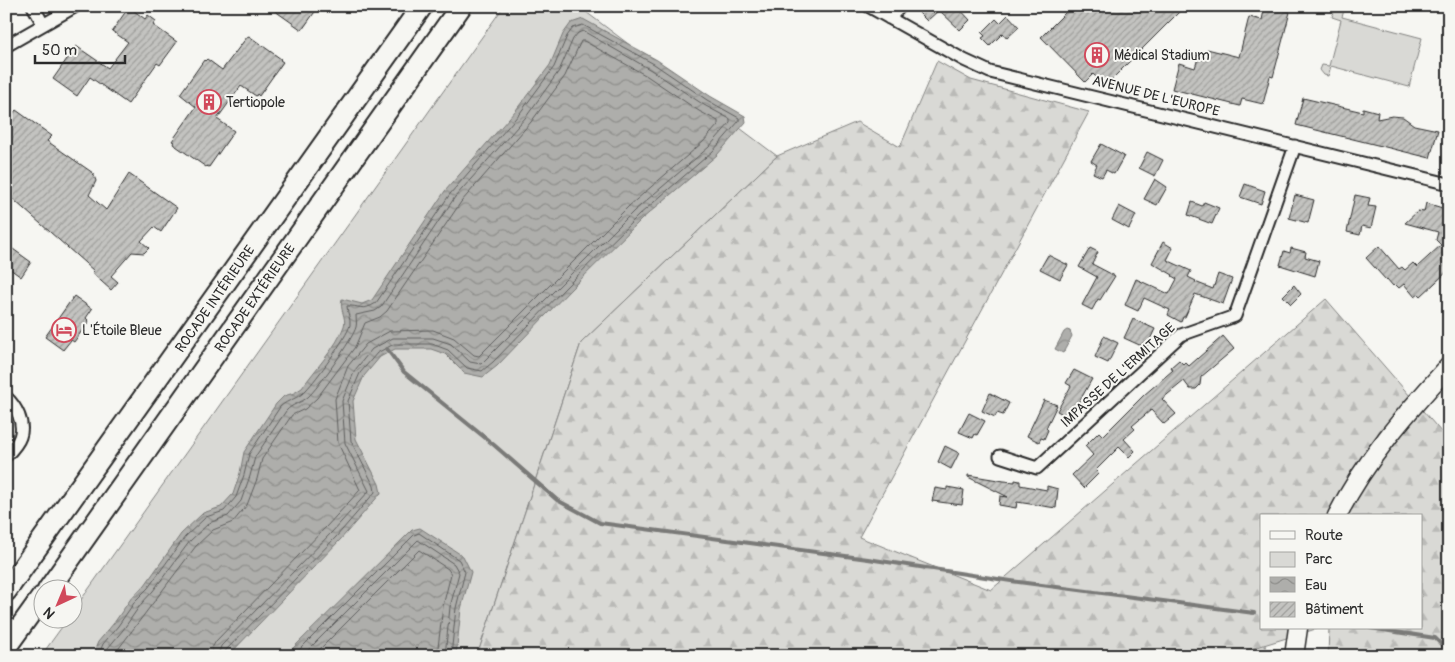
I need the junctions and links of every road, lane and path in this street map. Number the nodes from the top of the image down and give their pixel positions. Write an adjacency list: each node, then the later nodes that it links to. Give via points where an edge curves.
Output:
1 (33, 6): 8 (street)
2 (76, 6): 8 (street)
3 (422, 6): 18 (highway, ROCADE INTÉRIEURE)
4 (461, 6): 17 (highway, ROCADE EXTÉRIEURE)
5 (868, 6): 7 (street, AVENUE DE L'EUROPE)
6 (901, 6): 7 (street)
7 (889, 18): 10 (street, AVENUE DE L'EUROPE, via 990,72)
8 (43, 24): 9 (street)
9 (6, 46)
10 (1295, 146): 11 (street, AVENUE DE L'EUROPE); 15 (street, IMPASSE DE L'ERMITAGE, via 1235,316 1181,335 1037,468)
11 (1449, 184)
12 (1449, 366): 16 (main road, via 1384,442)
13 (6, 397): 14 (street, via 20,419 21,437)
14 (6, 456)
15 (1000, 456)
16 (1338, 514)
17 (55, 580)
18 (6, 591)
19 (32, 610): 21 (highway)
20 (1298, 630): 22 (main road)
21 (6, 648)
22 (1294, 656)

